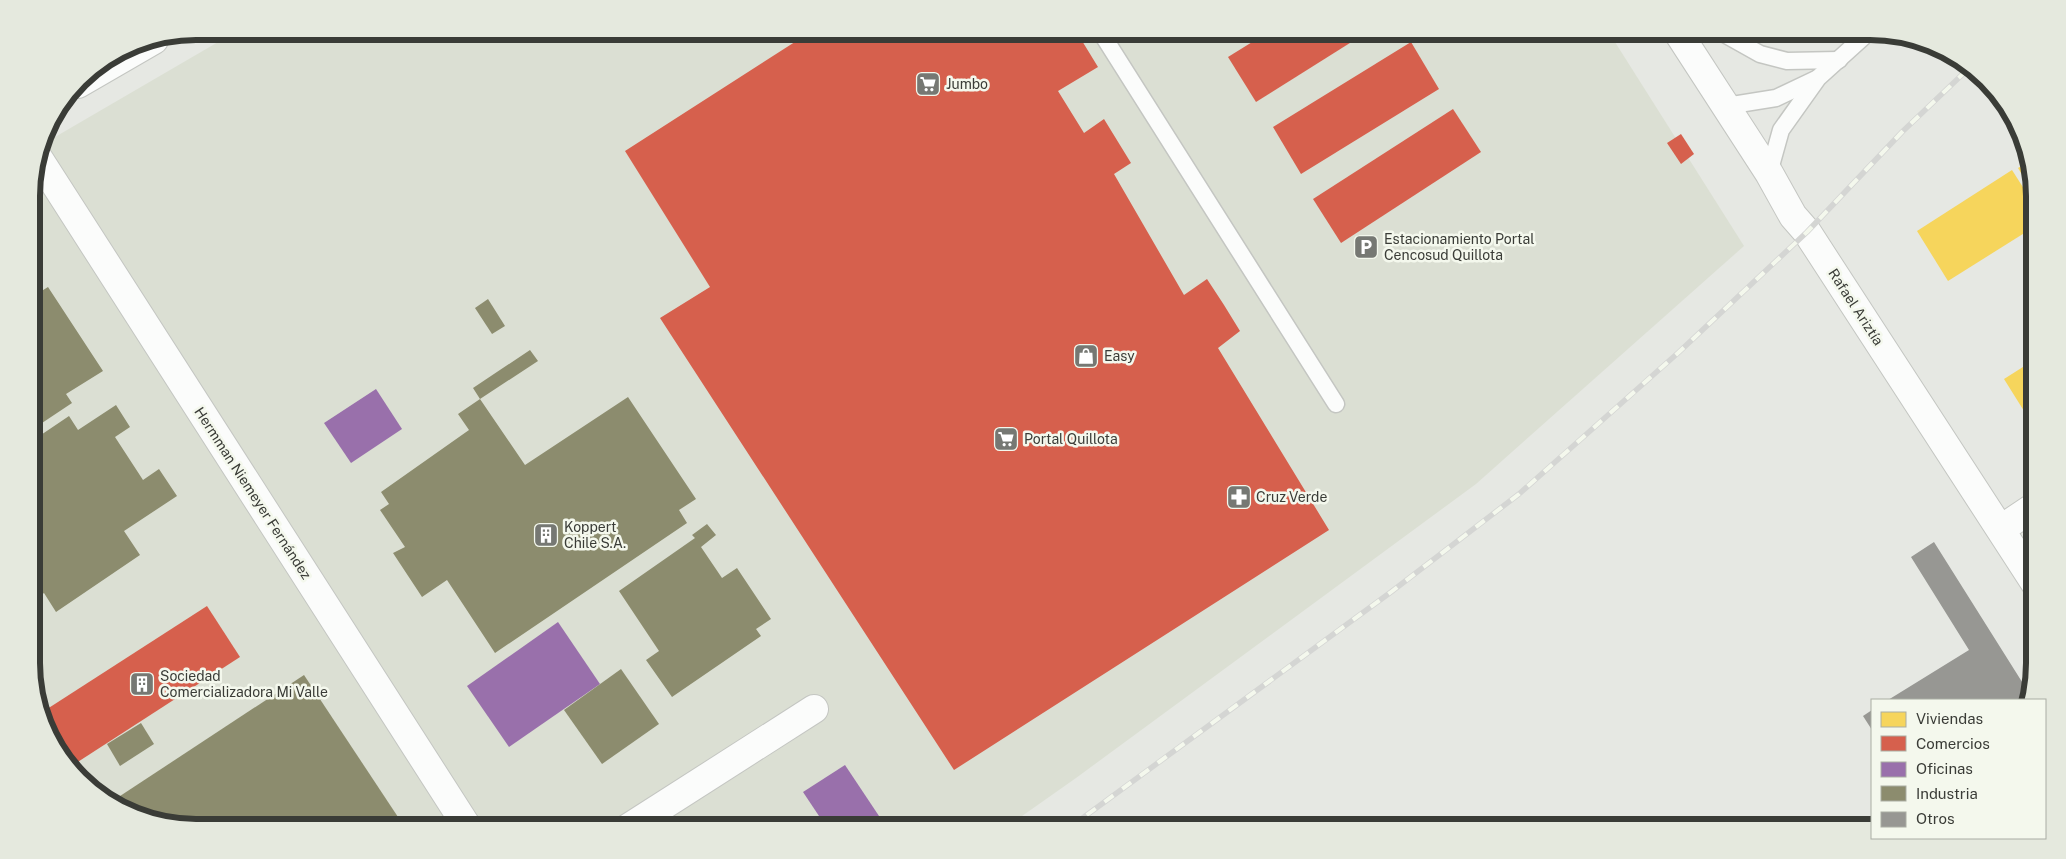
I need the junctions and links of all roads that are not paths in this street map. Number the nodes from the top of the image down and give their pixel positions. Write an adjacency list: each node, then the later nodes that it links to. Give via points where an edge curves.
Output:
1 (1106, 40): 10 (lane)
2 (1683, 40): 7 (street, Rafael Ariztía)
3 (1735, 40): 5 (lane, via 1760,54 1787,61)
4 (1860, 40): 5 (lane)
5 (1839, 60): 6 (lane)
6 (1818, 78): 7 (lane, via 1776,98); 9 (lane, via 1781,130)
7 (1726, 106): 9 (street, Rafael Ariztía)
8 (43, 165): 15 (street, Hermman Niemeyer Fernández)
9 (1768, 173): 12 (street, Rafael Ariztía)
10 (1336, 404)
11 (2026, 512): 12 (street)
12 (2001, 529): 13 (street, Rafael Ariztía)
13 (2026, 569)
14 (814, 709): 16 (street)
15 (462, 819)
16 (642, 819)

